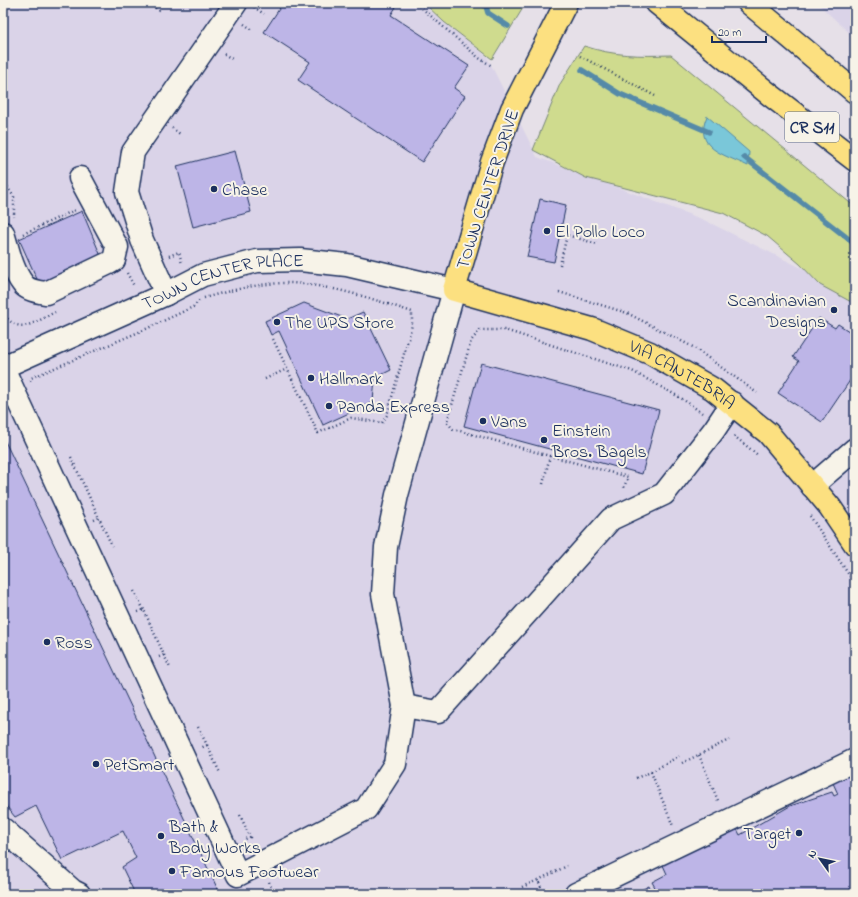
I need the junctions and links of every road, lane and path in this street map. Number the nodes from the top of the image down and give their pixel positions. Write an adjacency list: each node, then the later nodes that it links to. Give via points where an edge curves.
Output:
1 (149, 3): 7 (path)
2 (236, 3): 22 (street, via 133,152 127,192 142,240)
3 (416, 3): 9 (path, via 479,58)
4 (566, 3): 21 (main road, TOWN CENTER DRIVE, via 512,108 492,162)
5 (657, 3): 14 (main road, CR S11)
6 (749, 3): 10 (main road, CR S11)
7 (160, 10)
8 (580, 56): 12 (path)
9 (492, 66)
10 (855, 92)
11 (3, 97): 13 (path)
12 (657, 97)
13 (9, 101)
14 (855, 160)
15 (80, 178): 18 (street, via 117,247 114,260 46,293 29,289 23,284 10,257)
16 (3, 180): 18 (path, via 14,197)
17 (79, 208): 18 (path, via 22,234)
18 (9, 223)
19 (597, 244): 20 (path, via 567,235)
20 (560, 265)
21 (454, 290): 22 (street, TOWN CENTER PLACE, via 347,266 300,260 257,261 203,275); 28 (main road, VIA CANTEBRIA, via 592,329 650,353 713,389); 45 (street, via 397,495 386,547 383,594)
22 (166, 294): 24 (street, TOWN CENTER PLACE)
23 (272, 337): 25 (path)
24 (3, 367): 45 (street, via 238,875 366,809 395,764)
25 (287, 369): 26 (path); 27 (path, via 318,433 351,418 382,423 387,415 412,325 412,312 347,292 302,284 264,284 231,290 201,299 193,306 146,329 31,378)
26 (265, 379)
27 (29, 383)
28 (732, 403): 29 (street); 35 (main road, VIA CANTEBRIA, via 768,433)
29 (718, 424): 32 (path, via 681,398 632,371 505,330 480,330 472,341 447,422 453,429); 33 (path); 45 (street, via 664,494 611,519 438,712)
30 (855, 449): 35 (street)
31 (71, 456): 38 (path)
32 (550, 456): 34 (path); 36 (path, via 628,477)
33 (761, 458)
34 (543, 484)
35 (812, 486): 39 (main road, VIA CANTEBRIA)
36 (623, 490)
37 (807, 513): 40 (path)
38 (99, 518)
39 (855, 544)
40 (855, 584)
41 (134, 591): 42 (path)
42 (144, 610)
43 (164, 655): 44 (path)
44 (170, 668)
45 (404, 706)
46 (729, 740): 48 (path)
47 (207, 745): 53 (path)
48 (699, 755): 51 (path); 55 (path)
49 (678, 756): 52 (path)
50 (855, 760): 55 (street)
51 (682, 763)
52 (651, 772): 54 (path); 57 (path)
53 (220, 773)
54 (636, 778)
55 (726, 822): 57 (street)
56 (3, 829): 62 (street)
57 (680, 844): 65 (street)
58 (567, 866): 59 (path)
59 (538, 880): 60 (path); 64 (path)
60 (522, 888)
61 (223, 890): 63 (path)
62 (79, 894)
63 (214, 894)
64 (544, 894)
65 (576, 894)

